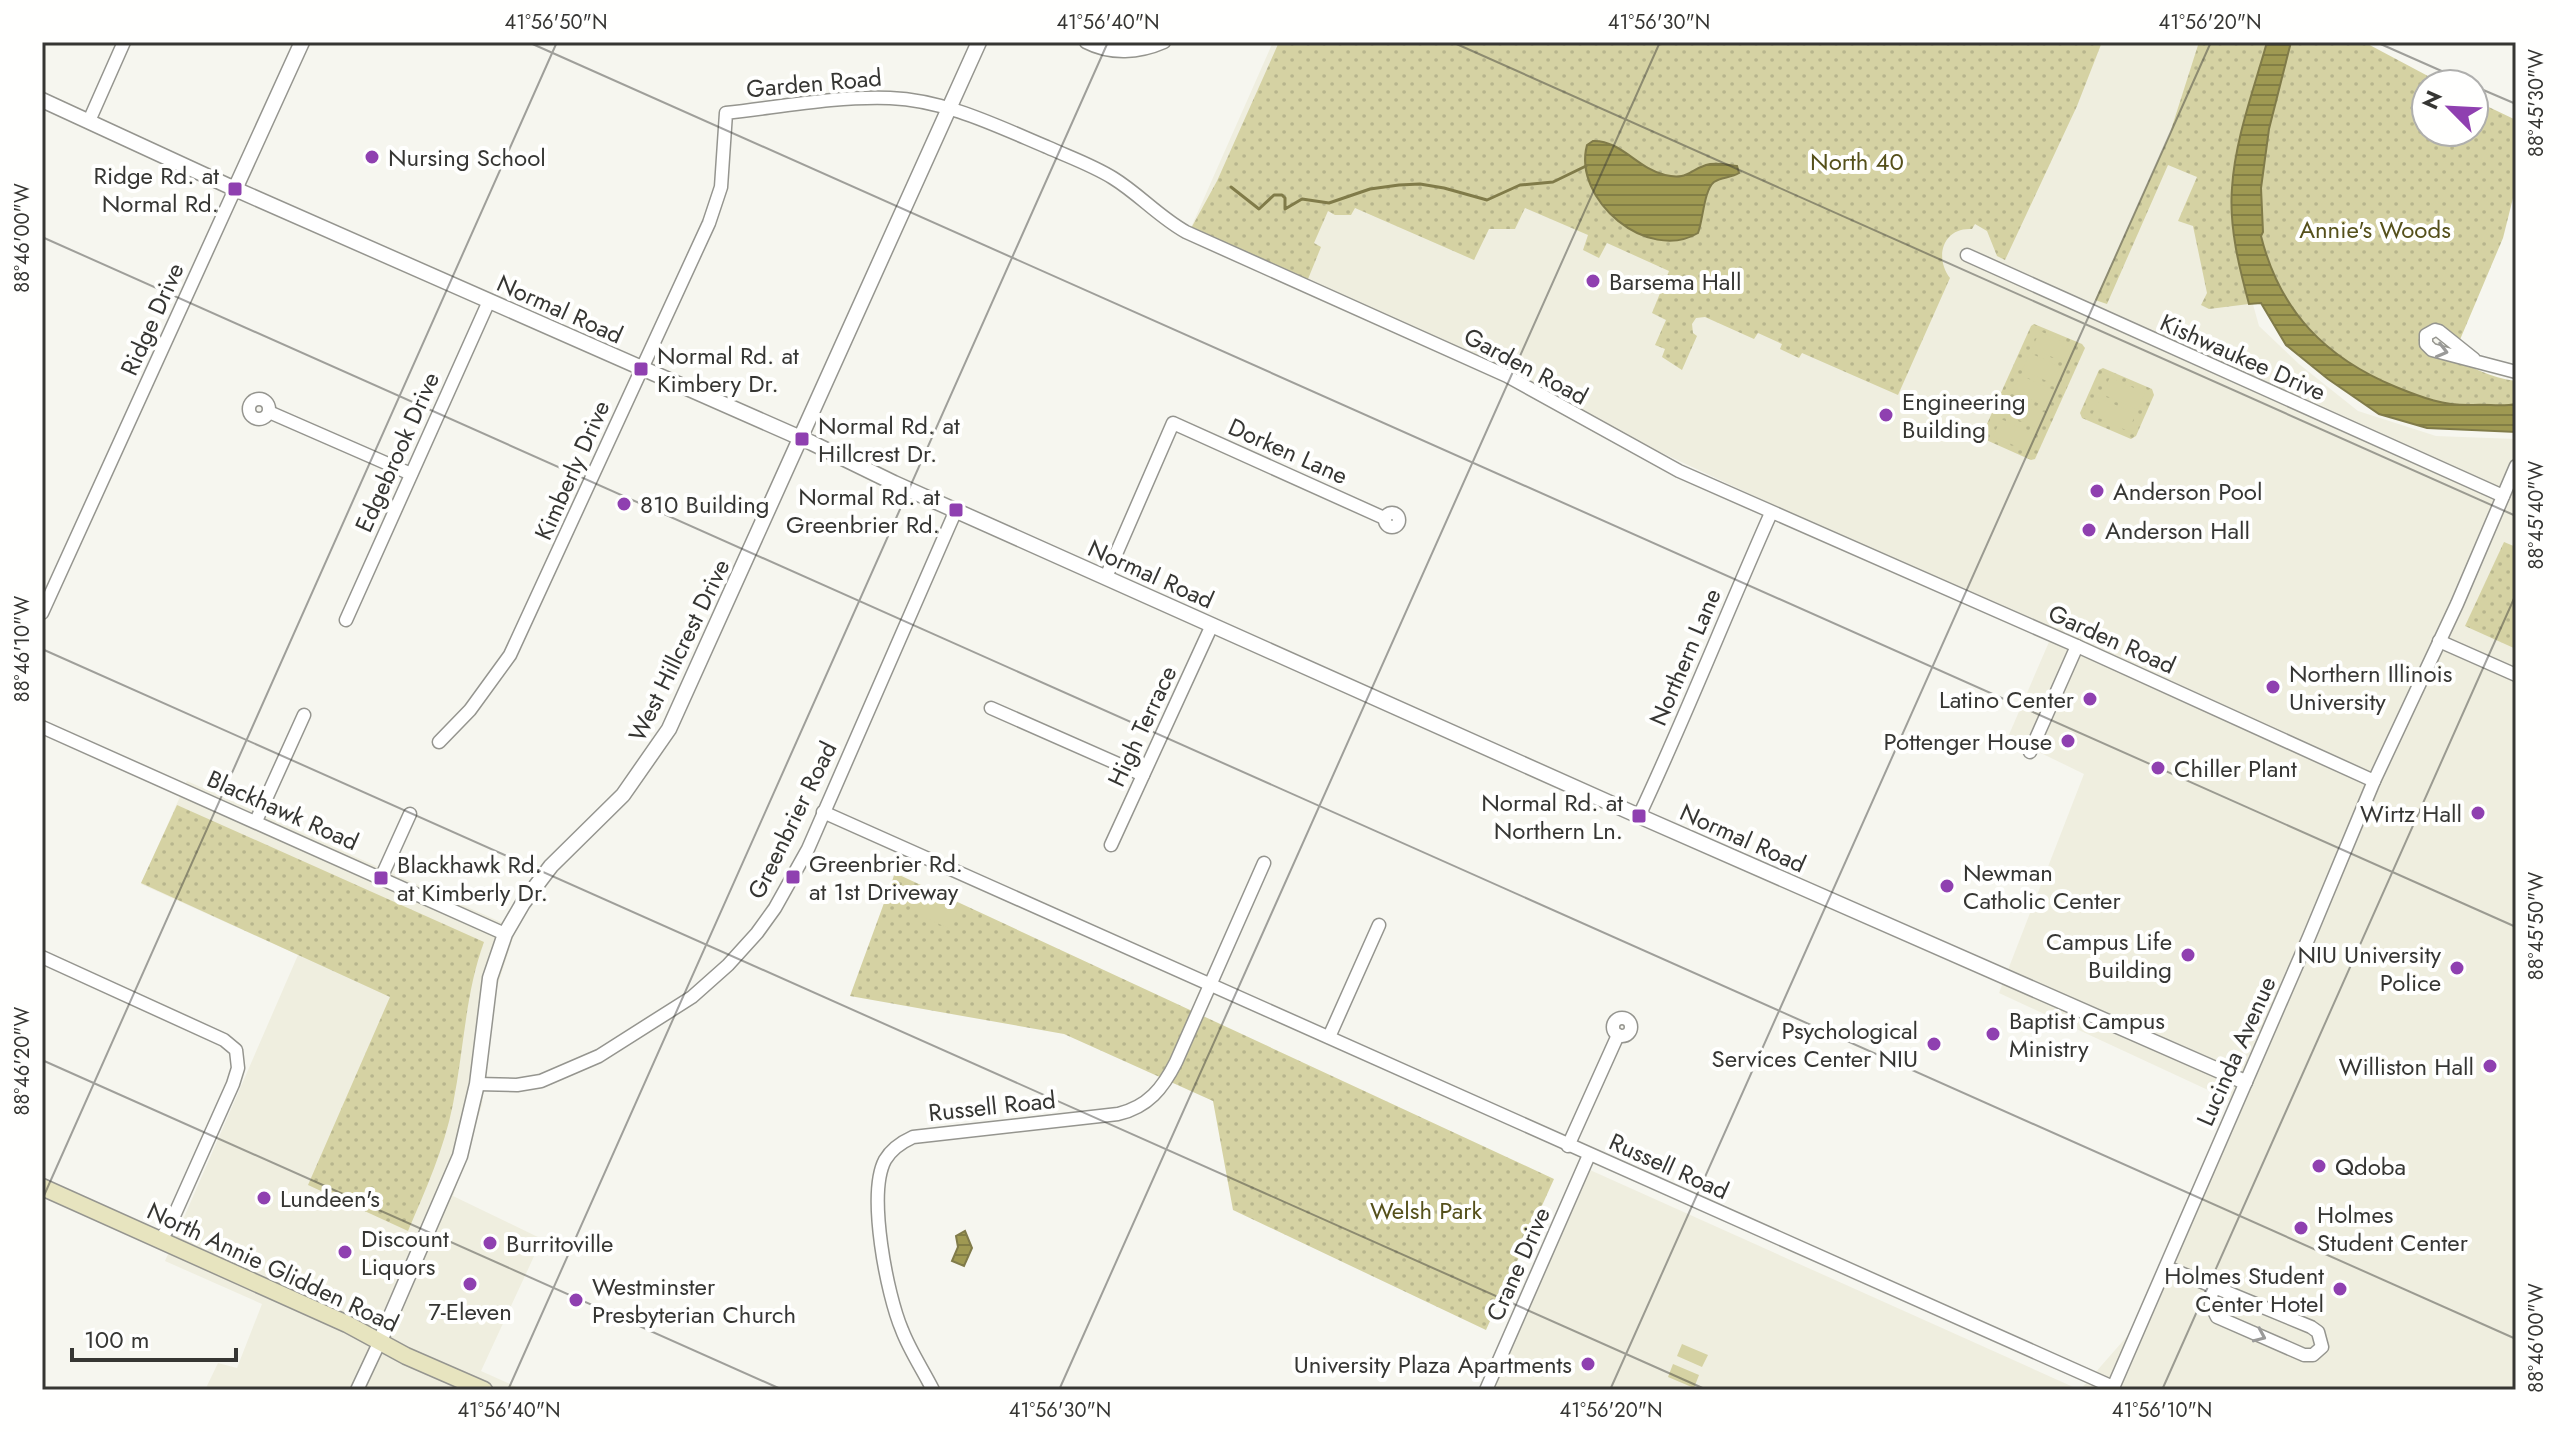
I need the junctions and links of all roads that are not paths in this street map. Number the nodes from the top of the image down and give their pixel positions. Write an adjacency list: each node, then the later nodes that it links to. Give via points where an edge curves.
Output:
1 (124, 42): 8 (street)
2 (302, 42): 9 (street, Ridge Drive)
3 (979, 42): 7 (street, West Hillcrest Drive)
4 (1086, 42): 5 (street, via 1128,52)
5 (1164, 42)
6 (42, 100): 8 (street, Normal Road)
7 (949, 108): 10 (street, Garden Road, via 916,100 858,98 726,113); 17 (street, West Hillcrest Drive); 22 (street, Garden Road, via 1099,170 1186,232 1507,376 1621,441)
8 (89, 121): 9 (street, Normal Road)
9 (235, 189): 12 (street, Normal Road); 25 (street, Ridge Drive)
10 (718, 199): 14 (street, Kimberly Drive)
11 (1967, 255): 20 (street, Kishwaukee Drive)
12 (489, 301): 14 (street, Normal Road); 19 (street, Edgebrook Drive)
13 (2474, 359): 15 (street)
14 (641, 369): 17 (street, Normal Road); 34 (street, Kimberly Drive, via 510,655)
15 (2516, 372)
16 (269, 412): 19 (street)
17 (802, 439): 21 (street, Normal Road); 46 (street, West Hillcrest Drive, via 669,729 623,795 546,871)
18 (2516, 466): 20 (street, Lucinda Avenue)
19 (411, 474): 26 (street, Edgebrook Drive)
20 (2503, 496): 28 (street, Lucinda Avenue)
21 (956, 510): 24 (street, Normal Road); 38 (street, Greenbrier Road)
22 (1771, 513): 29 (street, Garden Road); 40 (street, Northern Lane)
23 (1384, 518): 24 (street, Dorken Lane, via 1173,423)
24 (1106, 577): 27 (street, Normal Road)
25 (42, 613)
26 (346, 620)
27 (1212, 625): 36 (street, High Terrace); 40 (street, Normal Road)
28 (2439, 641): 30 (street); 37 (street, Lucinda Avenue)
29 (2077, 646): 35 (street); 37 (street, Garden Road)
30 (2516, 675)
31 (991, 708): 36 (street)
32 (304, 715): 41 (street)
33 (42, 727): 41 (street, Blackhawk Road)
34 (439, 742)
35 (2030, 752)
36 (1143, 775): 42 (street, High Terrace)
37 (2374, 781): 51 (street, Lucinda Avenue)
38 (823, 812): 48 (street, Russell Road); 52 (street, Greenbrier Road, via 775,908 698,993 614,1048 555,1076 530,1083)
39 (410, 814): 44 (street)
40 (1639, 816): 51 (street, Normal Road)
41 (256, 821): 44 (street, Blackhawk Road)
42 (1111, 845)
43 (1264, 863): 48 (street)
44 (381, 878): 46 (street, Blackhawk Road)
45 (1379, 925): 50 (street)
46 (505, 934): 52 (street, West Hillcrest Drive, via 490,978)
47 (42, 957): 56 (street, via 231,1045 238,1056 238,1068)
48 (1208, 986): 50 (street, Russell Road); 63 (street, Russell Road, via 1168,1078 1138,1108 928,1133 895,1148 885,1160 878,1187 888,1282 900,1327)
49 (1618, 1035): 53 (street)
50 (1329, 1037): 53 (street, Russell Road)
51 (2245, 1082): 57 (street, Lucinda Avenue)
52 (477, 1084): 59 (street, West Hillcrest Drive, via 450,1182)
53 (1568, 1146): 54 (street, Russell Road)
54 (1589, 1155): 60 (street, Russell Road); 64 (street, Crane Drive)
55 (42, 1187): 56 (main road, North Annie Glidden Road)
56 (160, 1240): 59 (main road, North Annie Glidden Road)
57 (2166, 1267): 58 (street); 60 (street, Lucinda Avenue)
58 (2212, 1287): 58 (street, one-way to 58, via 2217,1317 2304,1355 2322,1347 2311,1327)
59 (380, 1341): 61 (street, West Hillcrest Drive); 62 (main road, North Annie Glidden Road)
60 (2112, 1389)
61 (357, 1390)
62 (484, 1390)
63 (933, 1390)
64 (1486, 1390)

